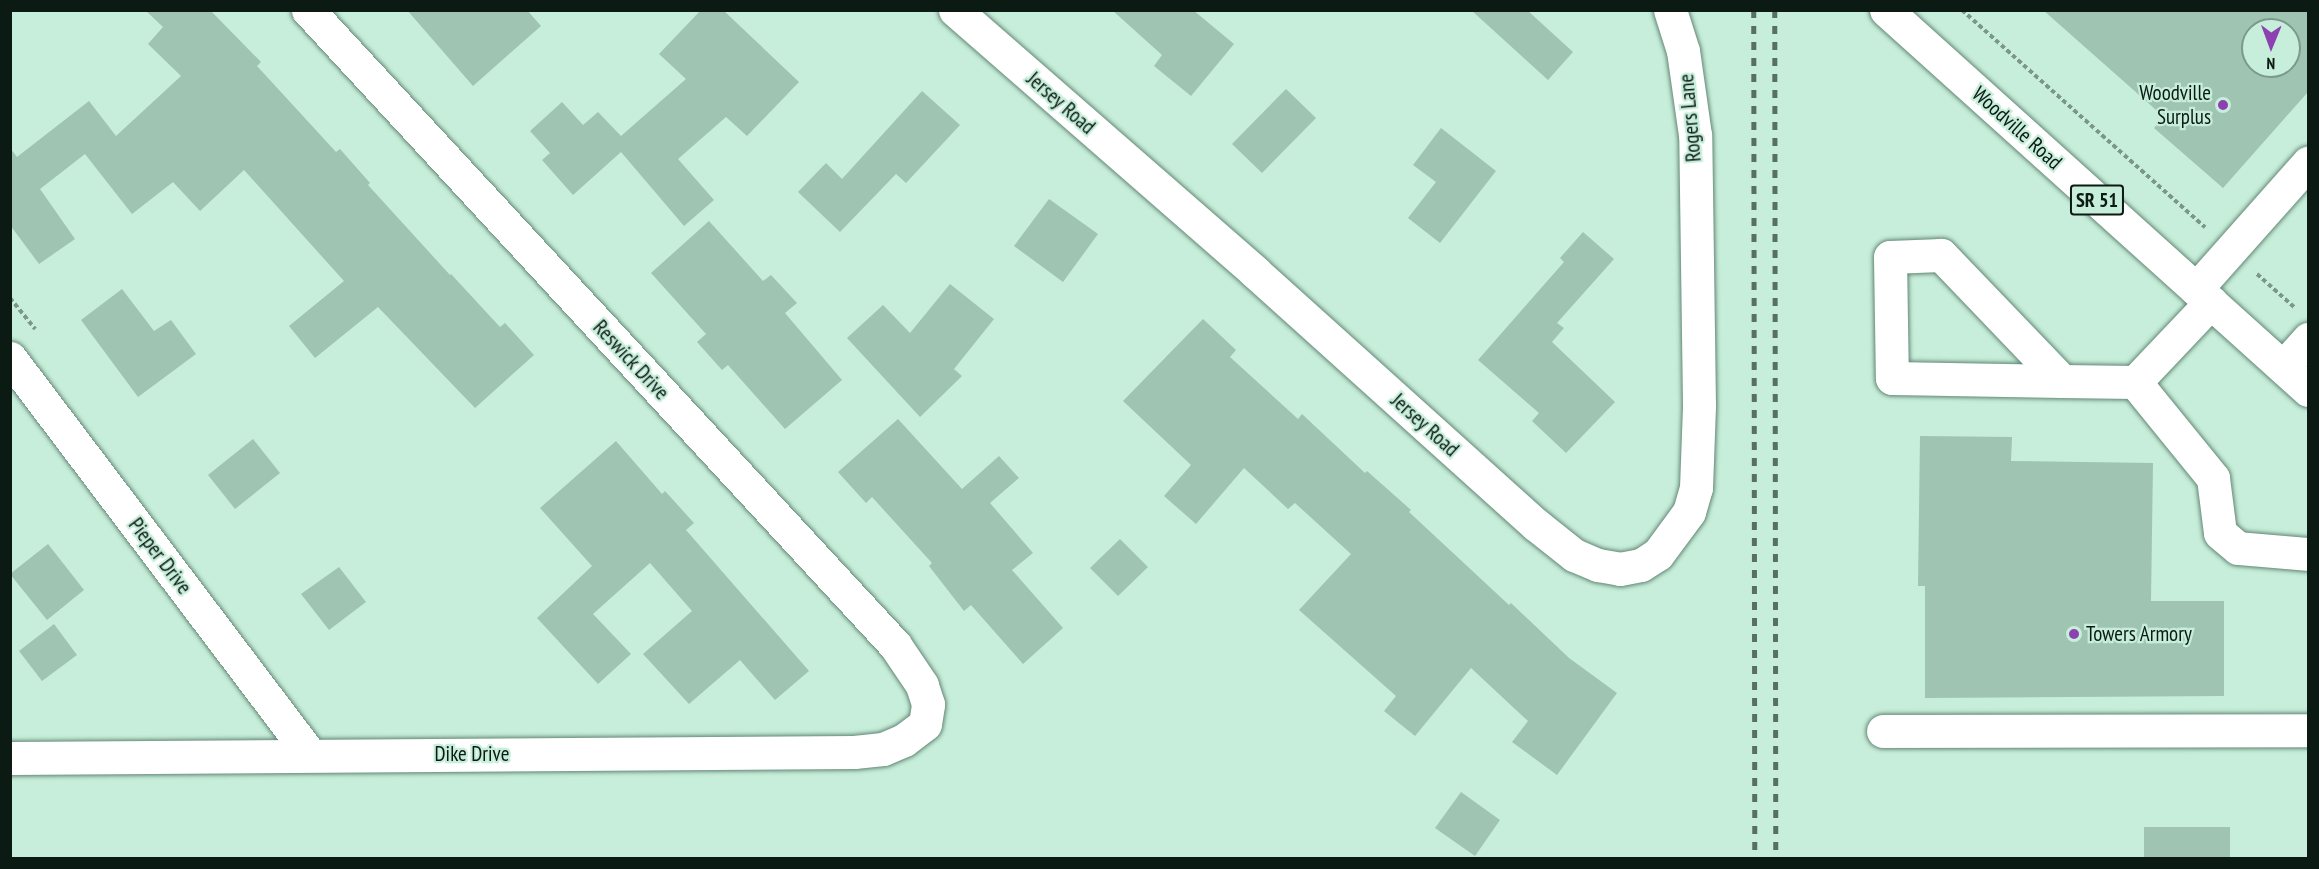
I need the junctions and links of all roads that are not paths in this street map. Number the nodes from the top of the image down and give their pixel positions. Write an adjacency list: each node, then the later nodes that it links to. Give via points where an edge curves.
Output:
1 (308, 10): 15 (street, Reswick Drive, via 895,645 922,685 928,704)
2 (954, 10): 6 (street, Jersey Road, via 1255,272 1535,524 1574,555 1598,565 1620,569 1641,565 1658,554 1689,512 1696,488)
3 (1670, 10): 6 (street, Rogers Lane, via 1683,51 1695,135)
4 (1886, 10): 7 (street, Woodville Road / SR 51)
5 (2308, 163): 7 (street, via 2230,250)
6 (1696, 228)
7 (2203, 296): 10 (street, Woodville Road / SR 51); 12 (street)
8 (2304, 325): 10 (street)
9 (10, 358): 18 (street, Pieper Drive)
10 (2283, 367): 13 (street, Woodville Road / SR 51)
11 (2062, 381): 11 (street, via 1892,378 1890,257 1941,255); 12 (street)
12 (2135, 382): 14 (street, via 2213,478 2220,533 2238,548)
13 (2308, 390)
14 (2308, 554)
15 (925, 724): 18 (street, Dike Drive, via 904,740 883,749 854,752)
16 (2308, 730): 17 (street)
17 (1883, 731)
18 (309, 754): 19 (street, Dike Drive)
19 (10, 758)

